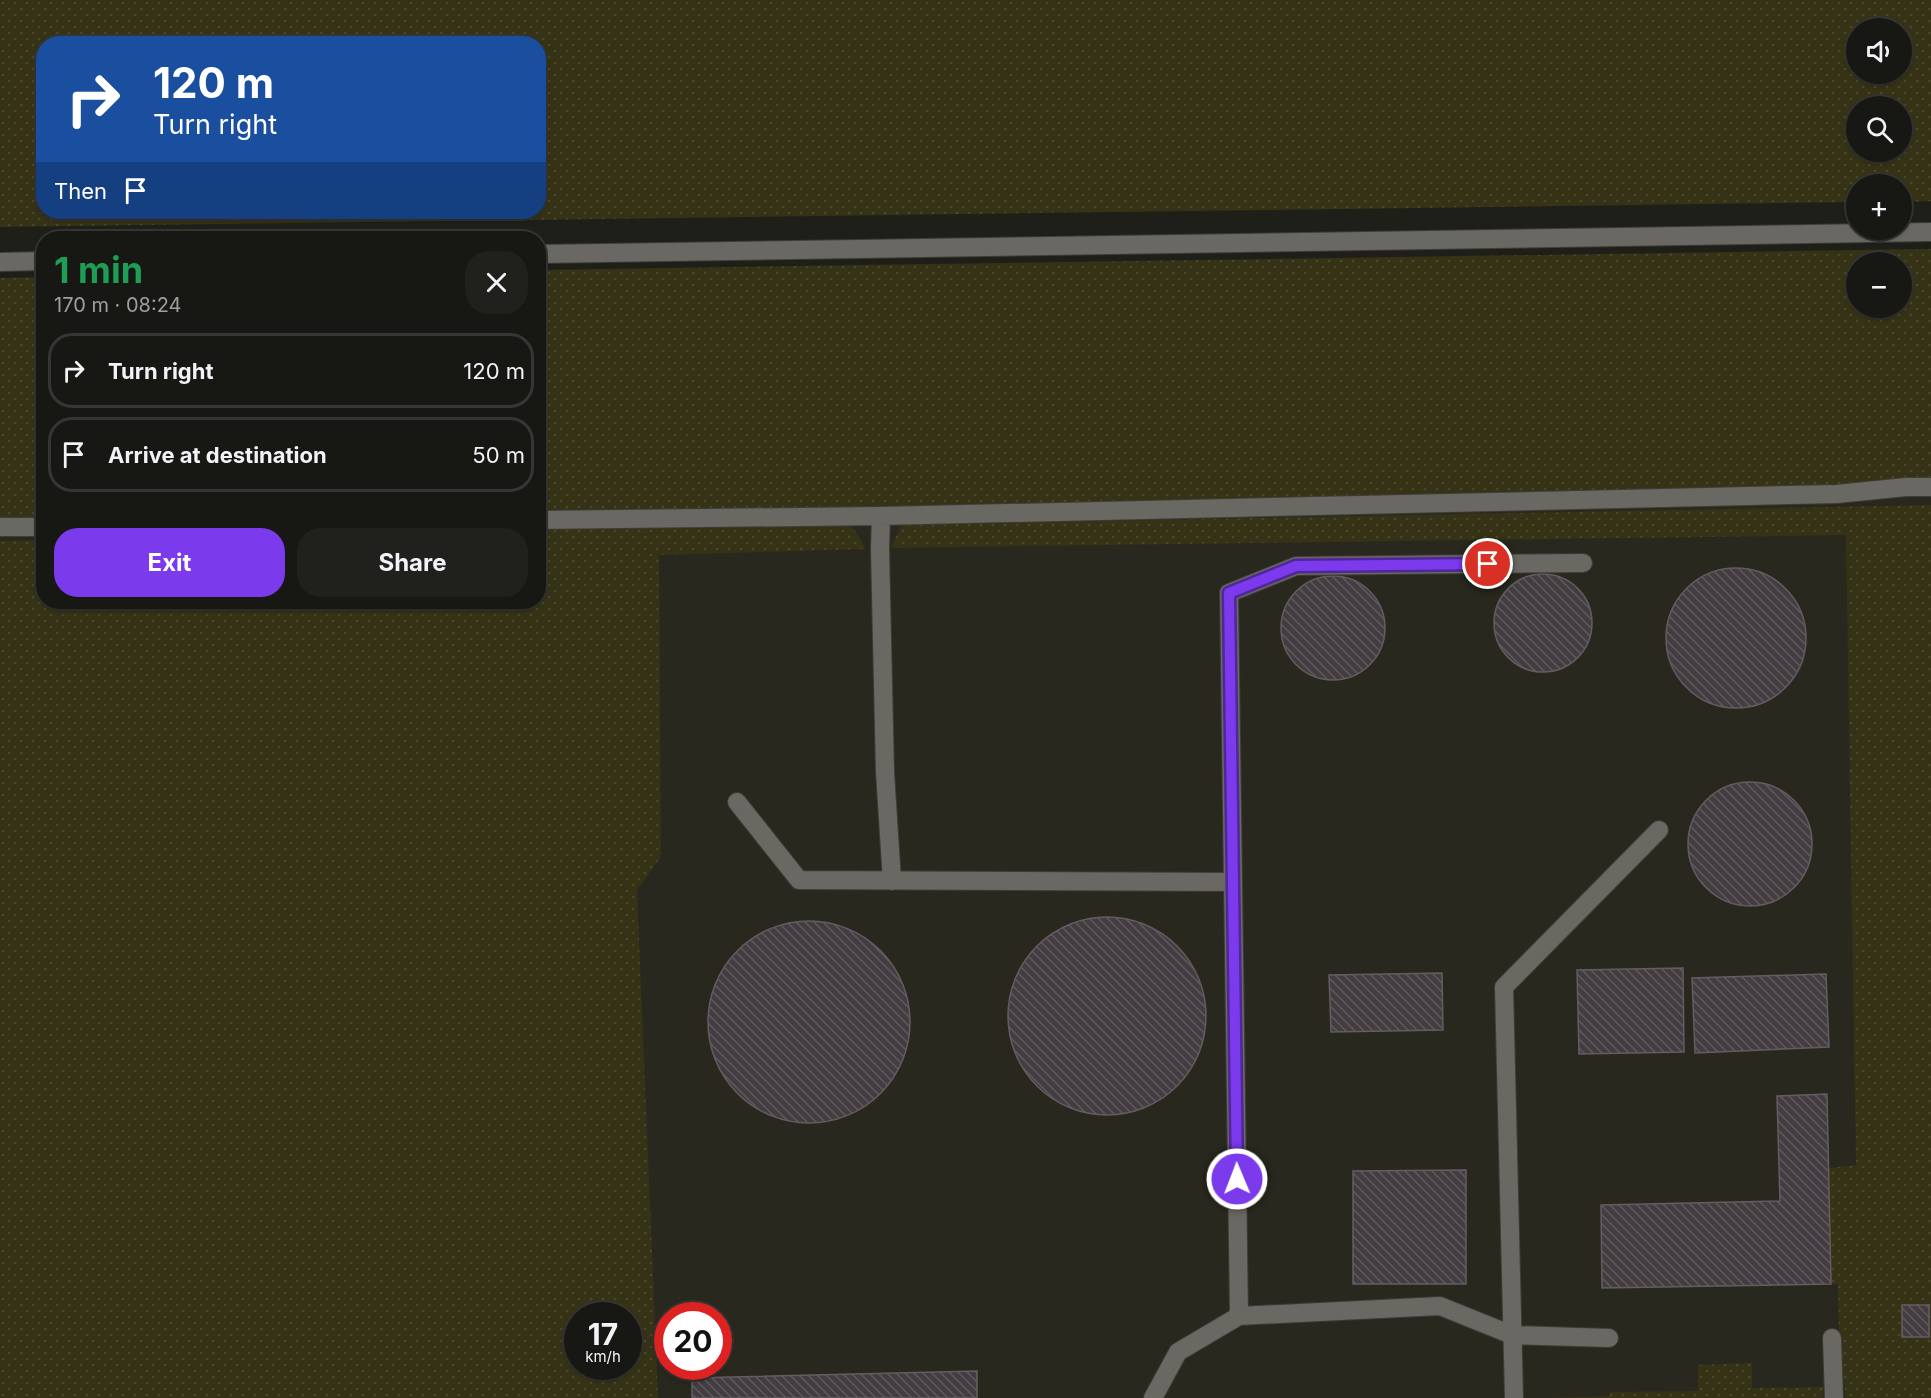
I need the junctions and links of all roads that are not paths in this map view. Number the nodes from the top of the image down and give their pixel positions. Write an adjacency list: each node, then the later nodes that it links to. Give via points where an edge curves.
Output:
1 (1931, 232): 2 (lane)
2 (546, 254)
3 (36, 261): 4 (lane)
4 (0, 262)
5 (1931, 487): 6 (lane, via 1838,494)
6 (881, 516): 7 (lane); 13 (lane, via 885,772)
7 (546, 520)
8 (0, 527): 9 (lane)
9 (36, 527)
10 (1583, 563): 14 (lane, via 1296,566 1229,593)
11 (737, 802): 13 (lane, via 799,880)
12 (1659, 830): 16 (lane, via 1504,987)
13 (892, 881): 14 (lane)
14 (1233, 882): 15 (lane)
15 (1239, 1316): 16 (lane, via 1440,1306); 19 (lane, via 1178,1352)
16 (1512, 1335): 17 (lane); 20 (lane)
17 (1608, 1338)
18 (1832, 1338): 21 (lane)
19 (1153, 1398)
20 (1514, 1398)
21 (1834, 1398)

